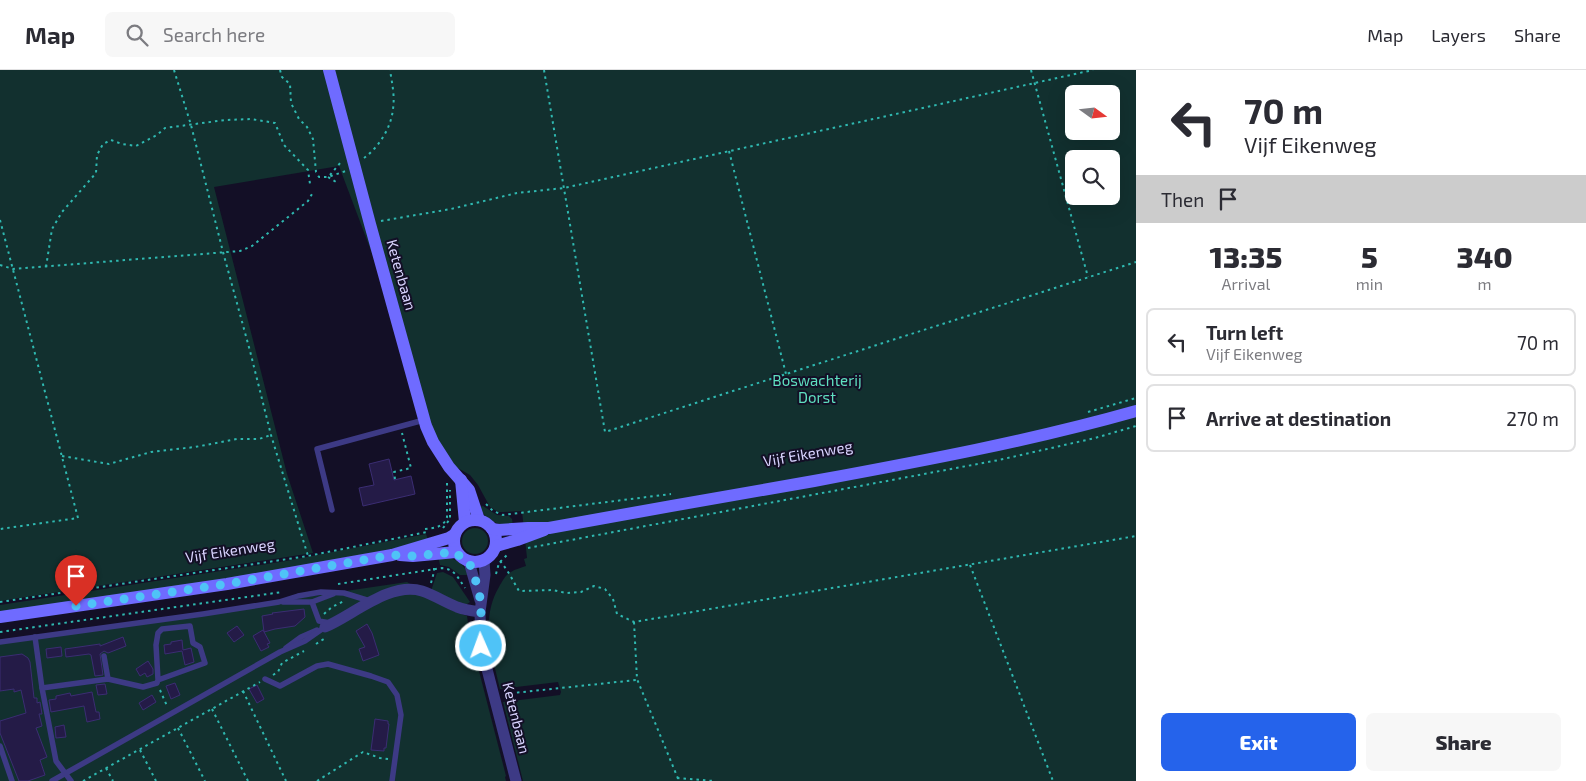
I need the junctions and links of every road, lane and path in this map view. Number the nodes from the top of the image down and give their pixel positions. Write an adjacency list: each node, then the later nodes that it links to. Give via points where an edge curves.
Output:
1 (174, 70): 9 (path)
2 (280, 70): 12 (path, via 290,84 291,103 313,139 316,172 319,176)
3 (329, 70): 11 (main road, Ketenbaan)
4 (390, 70): 11 (path, via 394,101 386,133 371,153)
5 (544, 70): 15 (path)
6 (1031, 70): 8 (path)
7 (1093, 70): 8 (path)
8 (1034, 82): 10 (path); 24 (path)
9 (191, 125): 14 (path, via 251,119 275,123 284,145 308,170); 19 (path); 22 (path, via 165,128 136,146 112,140 103,144 97,156 96,172 52,229)
10 (729, 151): 15 (path); 25 (path)
11 (352, 159): 12 (path); 12 (path, via 345,171); 18 (main road, Ketenbaan)
12 (328, 177): 13 (path)
13 (336, 182)
14 (310, 184)
15 (564, 188): 18 (path, via 517,193); 25 (path, via 605,432)
16 (312, 194): 19 (path, via 308,201 252,246)
17 (0, 220): 23 (path)
18 (370, 224): 29 (main road, Ketenbaan)
19 (223, 252): 22 (path); 32 (path)
20 (1136, 262): 24 (path)
21 (0, 265): 23 (path)
22 (46, 267): 23 (path)
23 (13, 269): 33 (path)
24 (1088, 278): 25 (path)
25 (786, 374)
26 (1136, 398): 28 (path)
27 (1136, 411): 43 (main road, Vijf Eikenweg, via 1052,434 929,460)
28 (1084, 413)
29 (424, 420): 30 (lane); 36 (main road, Ketenbaan, via 433,442)
30 (400, 426): 35 (path, via 410,468 394,472); 39 (lane, via 317,449)
31 (1136, 426): 50 (path, via 999,460)
32 (271, 436): 33 (path, via 151,452 109,464); 54 (path)
33 (62, 456): 44 (path, via 78,518)
34 (447, 473): 45 (path, via 446,521 440,526)
35 (395, 479)
36 (461, 480): 41 (main road, Ketenbaan, via 472,496); 42 (main road)
37 (680, 493): 38 (path, via 503,515 493,512)
38 (485, 503)
39 (332, 510)
40 (450, 510): 54 (path, Vijf Eikenweg, via 449,523 442,529)
41 (479, 520): 42 (main road); 46 (main road)
42 (465, 522): 47 (main road)
43 (549, 528): 46 (main road, Vijf Eikenweg); 49 (main road, Vijf Eikenweg)
44 (0, 529)
45 (425, 529)
46 (492, 529): 49 (main road)
47 (454, 535): 51 (main road); 53 (main road, Vijf Eikenweg)
48 (1136, 536): 58 (path)
49 (496, 546): 55 (main road)
50 (528, 548)
51 (456, 552): 53 (main road, Vijf Eikenweg); 57 (main road)
52 (513, 553): 56 (path)
53 (392, 555): 70 (main road, Vijf Eikenweg, via 227,584)
54 (308, 556): 66 (path, Vijf Eikenweg)
55 (484, 560): 57 (main road); 69 (street, Ketenbaan)
56 (500, 561): 59 (path); 71 (path, via 519,591 581,592 594,586 605,589 613,599 617,614)
57 (469, 562): 69 (street, Ketenbaan)
58 (970, 565): 71 (path); 106 (path)
59 (496, 573)
60 (459, 578): 61 (path, via 451,570 442,568)
61 (331, 585)
62 (285, 592): 73 (path)
63 (335, 593): 64 (lane); 67 (lane, via 321,592); 68 (lane)
64 (348, 594): 65 (lane); 72 (path, via 344,602 332,607)
65 (371, 601): 69 (street, via 408,589 420,590 459,608); 72 (street)
66 (0, 602)
67 (279, 602): 68 (lane); 74 (lane)
68 (312, 602): 72 (lane)
69 (481, 608): 83 (street, Ketenbaan, via 481,646)
70 (0, 617)
71 (634, 622): 79 (path)
72 (325, 624): 85 (lane)
73 (0, 632)
74 (35, 637): 75 (lane); 81 (lane)
75 (0, 642)
76 (104, 656): 77 (lane)
77 (108, 679): 80 (lane, via 143,687); 81 (lane)
78 (265, 679): 82 (path); 89 (lane, via 280,686 317,666 328,664 388,682 397,695 401,715)
79 (637, 680): 83 (path); 92 (path)
80 (158, 682): 80 (lane, via 158,632 190,626 193,643 200,648 205,663); 85 (path)
81 (42, 688): 91 (lane, via 56,761)
82 (244, 691): 84 (path); 101 (path)
83 (494, 696): 104 (street, Ketenbaan)
84 (212, 709): 86 (path); 100 (path)
85 (170, 714): 91 (lane)
86 (178, 728): 88 (path); 99 (path)
87 (0, 746): 93 (lane)
88 (140, 750): 90 (path); 98 (path)
89 (395, 760): 102 (path, via 363,752); 103 (lane)
90 (106, 768): 96 (path); 97 (path)
91 (66, 773): 94 (lane); 95 (lane)
92 (678, 780): 105 (path)
93 (12, 781)
94 (52, 781)
95 (71, 781)
96 (83, 781)
97 (113, 781)
98 (156, 781)
99 (204, 781)
100 (248, 781)
101 (286, 781)
102 (317, 781)
103 (392, 781)
104 (516, 781)
105 (714, 781)
106 (1053, 781)

